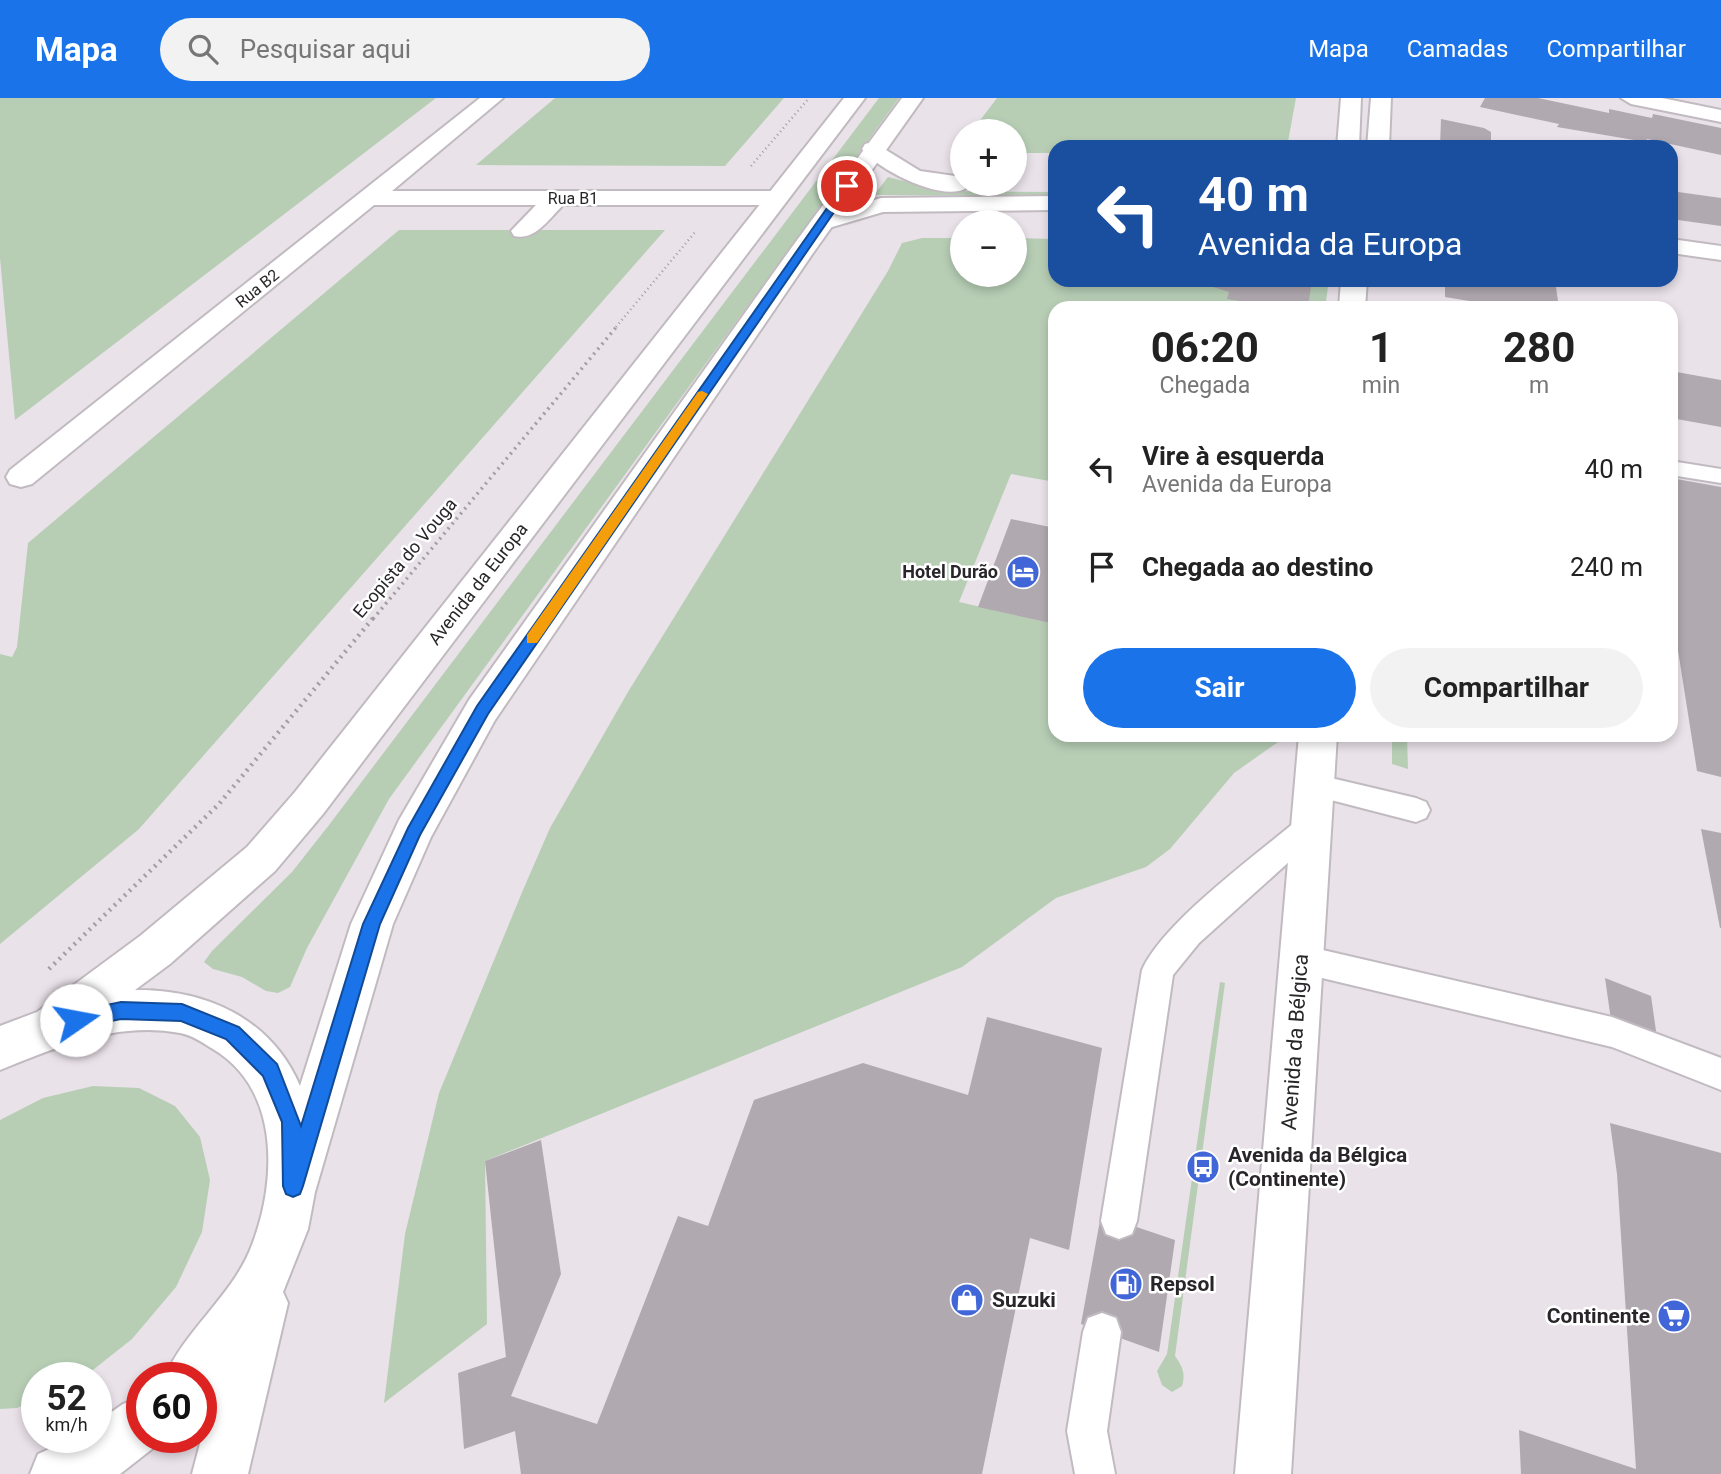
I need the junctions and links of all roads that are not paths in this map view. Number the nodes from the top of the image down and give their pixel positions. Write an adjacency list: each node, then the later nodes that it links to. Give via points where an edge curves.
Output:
1 (493, 98): 14 (main road, Rua B2)
2 (855, 98): 16 (main road, Avenida da Europa)
3 (913, 98): 10 (main road)
4 (1352, 98): 8 (main road)
5 (1381, 98): 9 (main road)
6 (1631, 98): 7 (main road)
7 (1721, 117)
8 (1349, 140)
9 (1378, 140)
10 (873, 149): 11 (main road, via 901,173); 18 (main road)
11 (950, 183)
12 (1027, 183): 13 (main road)
13 (1048, 184)
14 (369, 198): 15 (main road, Rua B1); 24 (main road, Rua B2)
15 (557, 198): 16 (main road, Rua B1); 19 (main road)
16 (776, 198): 29 (main road, Avenida da Europa, via 261,859 155,950)
17 (1048, 203): 18 (main road, via 881,205)
18 (822, 223): 31 (main road, via 482,710 413,832 372,924)
19 (523, 230)
20 (1678, 247): 21 (main road)
21 (1721, 253)
22 (1678, 469): 23 (lane)
23 (1721, 476)
24 (21, 477)
25 (1318, 742): 26 (main road, Avenida da Bélgica)
26 (1313, 805): 27 (lane); 28 (main road, Avenida da Bélgica); 32 (lane, via 1158,970)
27 (1416, 810)
28 (1301, 959): 30 (lane, via 1612,1032); 40 (main road, Avenida da Bélgica)
29 (19, 1037): 31 (main road, via 121,1010 182,1013 233,1033 270,1070 292,1122)
30 (1721, 1074)
31 (293, 1186): 33 (main road)
32 (1119, 1221)
33 (273, 1259): 35 (main road, via 232,1332); 38 (main road)
34 (1101, 1332): 39 (lane, via 1087,1431)
35 (205, 1362)
36 (126, 1435): 37 (main road, via 99,1455)
37 (58, 1474)
38 (220, 1474)
39 (1095, 1474)
40 (1263, 1474)

